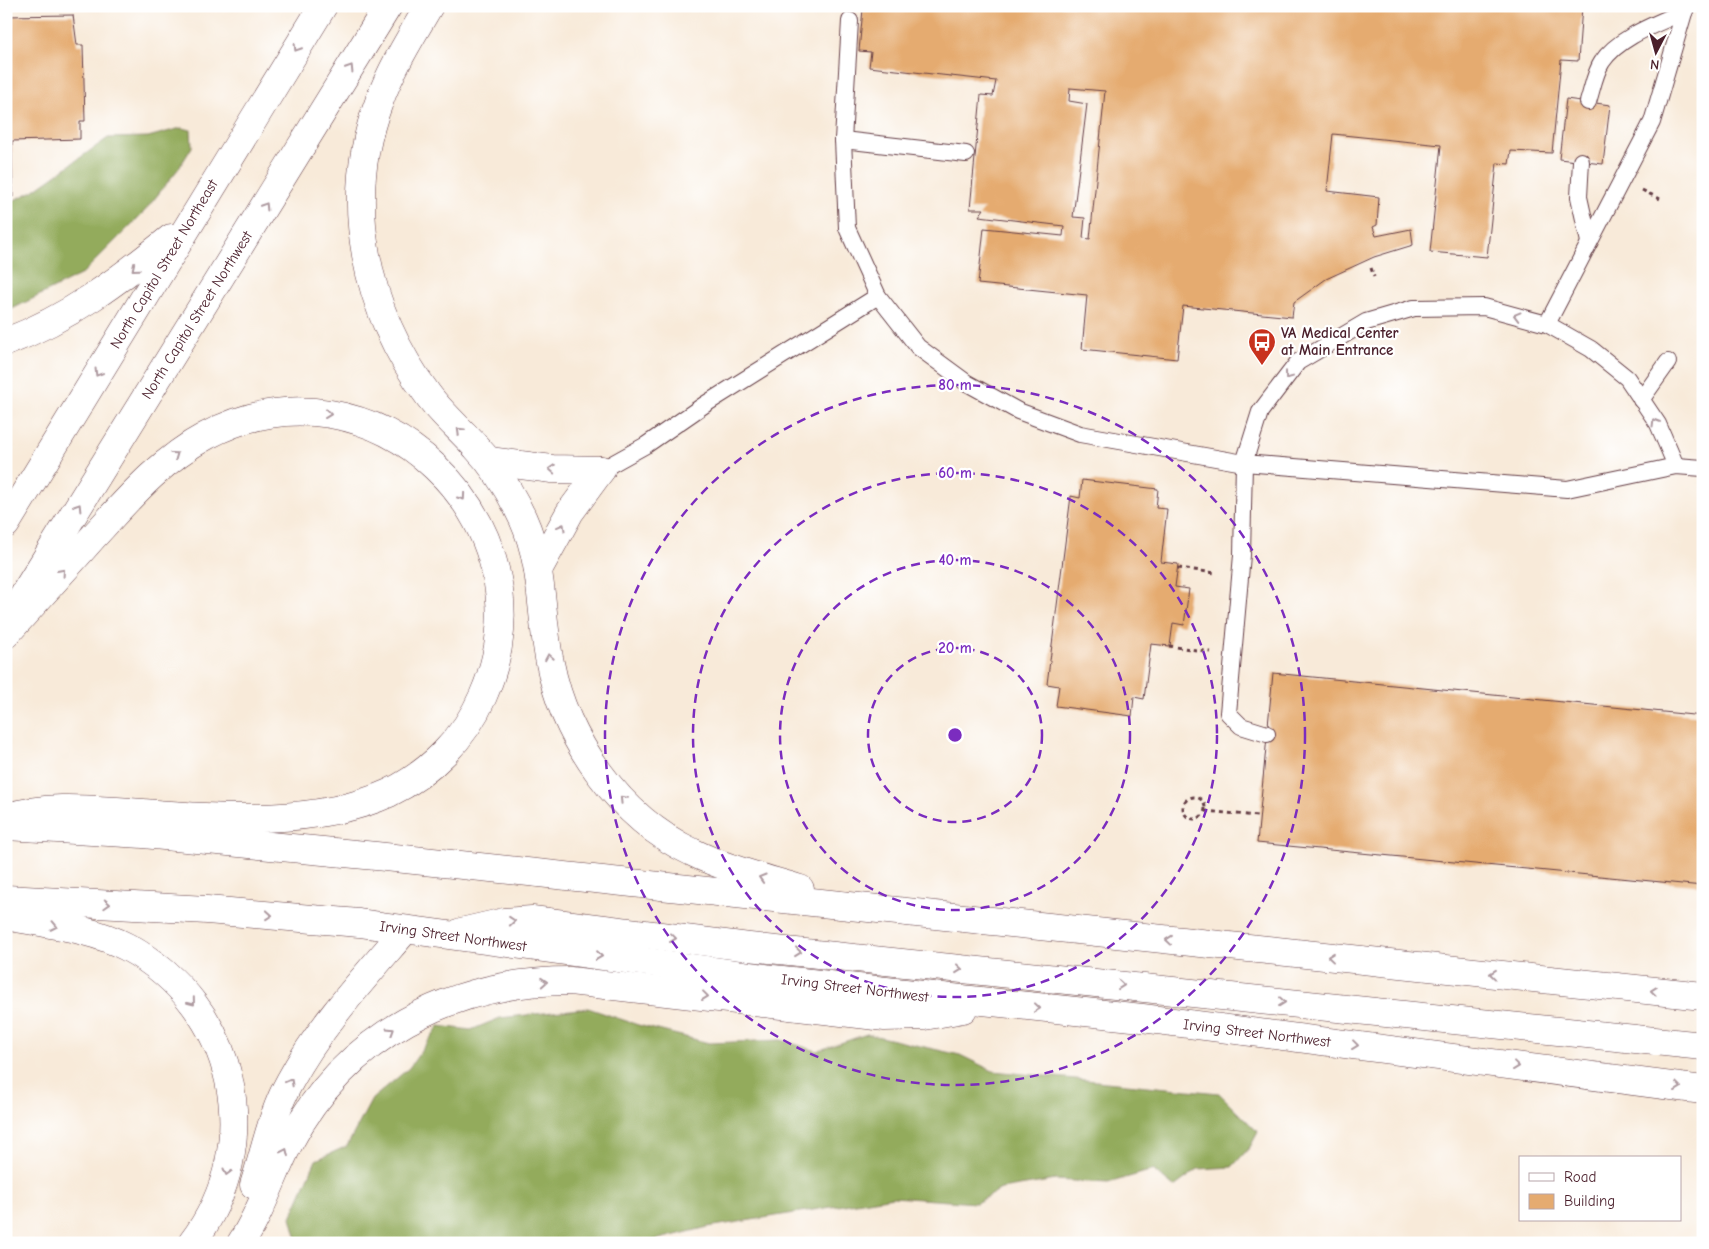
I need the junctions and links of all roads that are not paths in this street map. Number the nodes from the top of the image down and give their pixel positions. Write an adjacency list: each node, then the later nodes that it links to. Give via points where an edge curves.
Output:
1 (323, 6): 10 (main road, North Capitol Street Northeast, one-way to 10)
2 (388, 6): 24 (main road, North Capitol Street Northwest, one-way to 2)
3 (429, 6): 17 (main road, one-way to 3, via 432,401 403,361 382,316 364,248 361,214 363,172 372,125 390,78)
4 (1685, 9): 6 (lane, via 1639,32 1602,62); 11 (lane, via 1652,122)
5 (850, 21): 7 (lane)
6 (1588, 102)
7 (843, 140): 8 (lane); 12 (lane, via 847,228)
8 (966, 154)
9 (1581, 162): 11 (lane, via 1578,197)
10 (186, 226): 14 (main road, one-way to 14, via 100,294 54,322); 22 (main road, North Capitol Street Northeast, one-way to 22)
11 (1589, 242): 13 (lane)
12 (878, 296): 18 (lane, via 918,347 967,383 1018,411 1080,434); 21 (lane, via 646,445)
13 (1547, 324): 16 (lane, via 1591,349 1627,378); 18 (lane, one-way to 18, via 1484,307 1414,308 1366,322 1298,362 1260,412)
14 (6, 342)
15 (1668, 362): 16 (lane)
16 (1641, 400): 19 (lane, one-way to 16, via 1658,424)
17 (489, 461): 21 (main road, one-way to 17, via 552,470); 23 (main road, via 524,522)
18 (1244, 463): 19 (lane, via 1567,489); 26 (lane, via 1242,555 1228,713 1241,726)
19 (1676, 466): 20 (lane)
20 (1703, 468)
21 (601, 470): 23 (main road, one-way to 21, via 570,512)
22 (6, 524)
23 (538, 570): 30 (main road, one-way to 23, via 691,852 646,821 609,785 581,745 561,704 550,664)
24 (6, 624)
25 (6, 634): 27 (main road, one-way to 27, via 122,505 173,456 224,427 278,413 315,413 353,419 385,431 419,452 447,479 472,511 488,546 500,596 501,616 494,668 479,704 448,749 421,773 390,792 342,808 272,817 60,808 34,809)
26 (1267, 734)
27 (6, 816)
28 (6, 826): 30 (main road, via 295,848)
29 (6, 899): 32 (main road, Irving Street Northwest, one-way to 32, via 244,913)
30 (859, 908): 34 (main road, one-way to 30)
31 (6, 916): 38 (main road, one-way to 38, via 84,932 126,947 165,973 207,1023 229,1075 234,1138 229,1166 215,1206)
32 (404, 930): 33 (main road, Irving Street Northwest); 39 (main road, one-way to 32, via 274,1118 290,1081 316,1040)
33 (447, 936): 35 (main road, Irving Street Northwest, one-way to 35, via 773,979); 36 (main road, one-way to 36, via 492,924 532,920 749,947)
34 (1703, 996)
35 (989, 1003): 37 (main road, Irving Street Northwest, one-way to 37, via 1142,1018); 40 (main road, one-way to 35, via 259,1212 289,1143 341,1071 395,1028 459,998 525,983 570,981 885,1017 945,1014)
36 (1703, 1046)
37 (1703, 1090)
38 (192, 1243)
39 (233, 1243)
40 (241, 1243)

